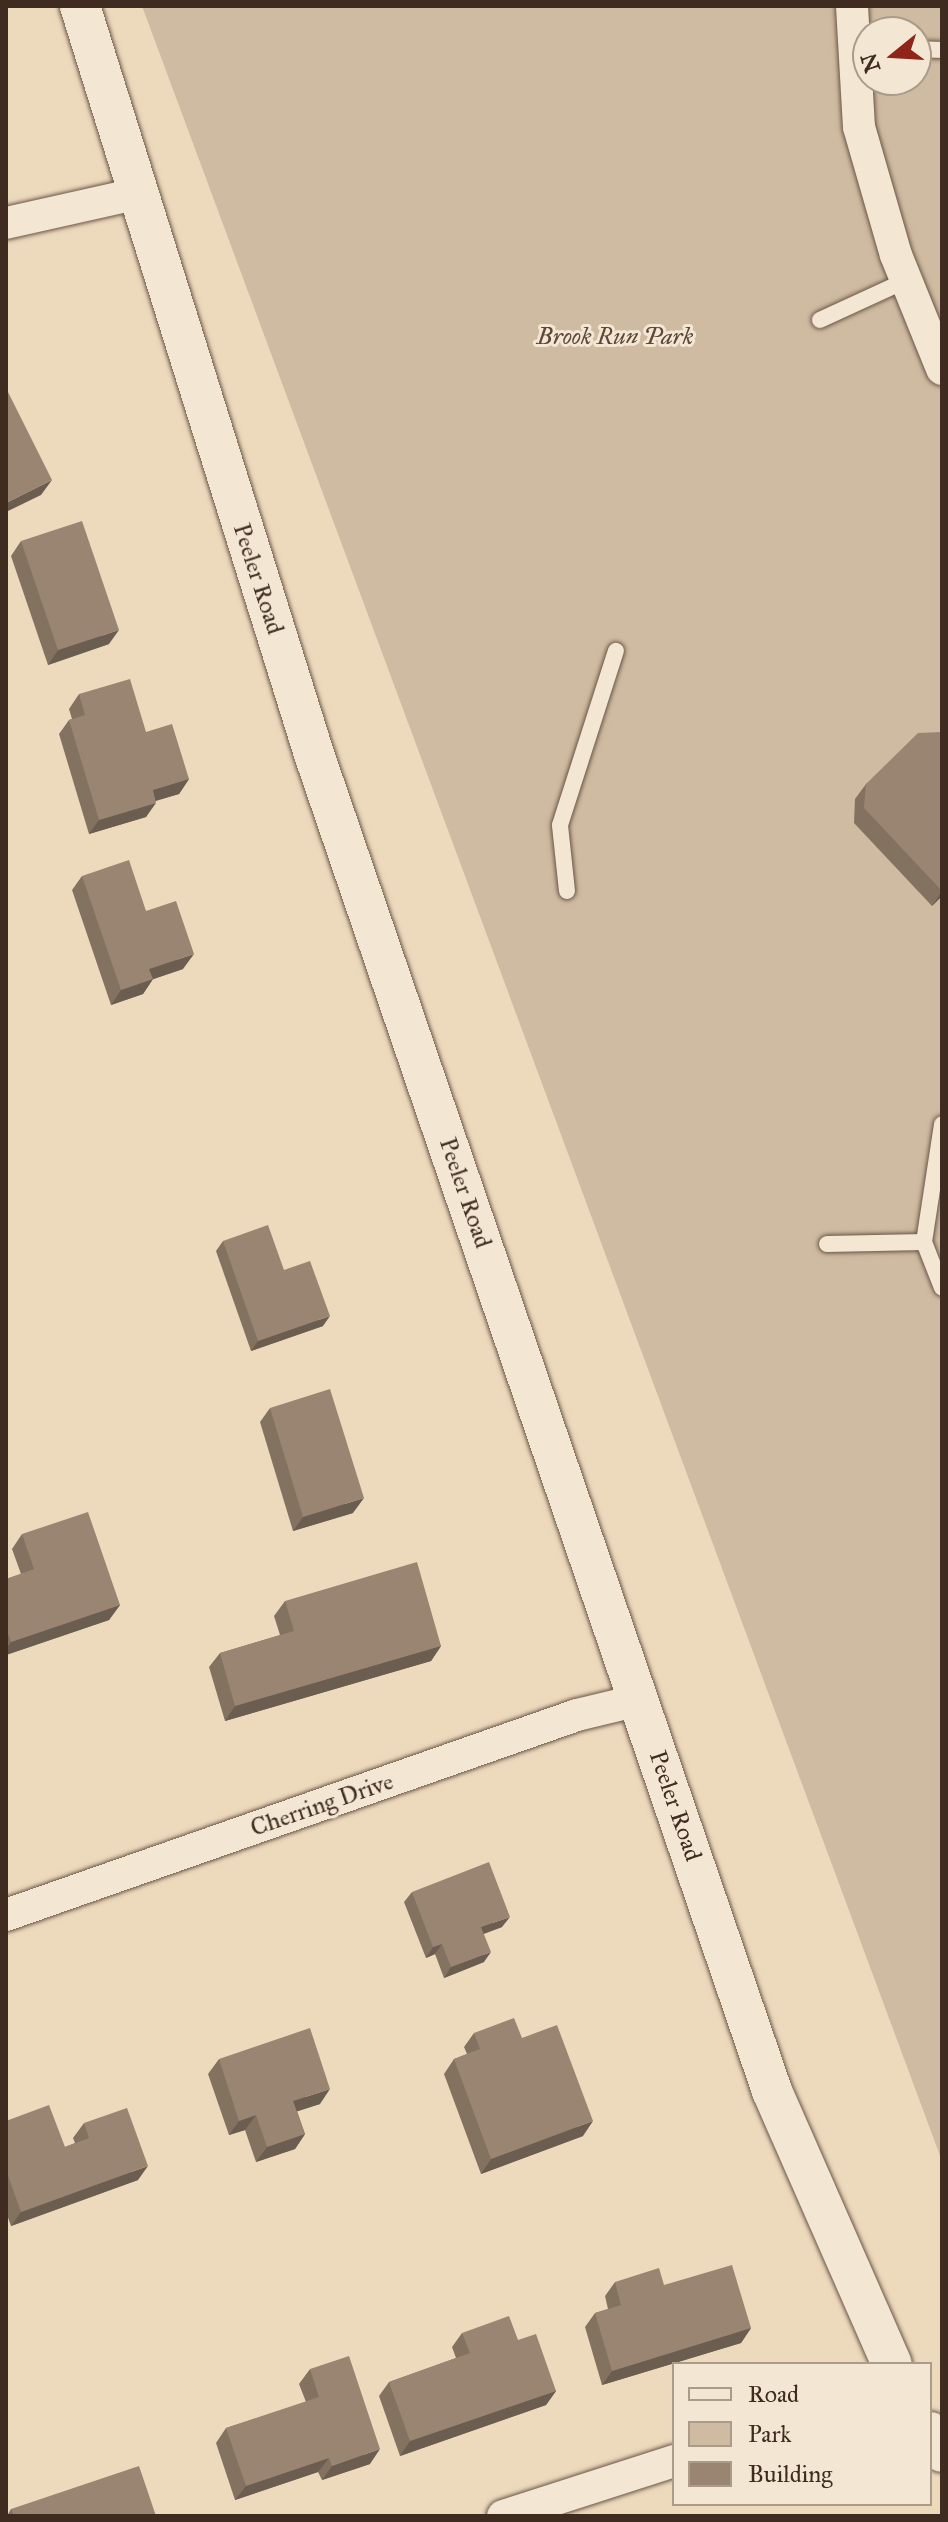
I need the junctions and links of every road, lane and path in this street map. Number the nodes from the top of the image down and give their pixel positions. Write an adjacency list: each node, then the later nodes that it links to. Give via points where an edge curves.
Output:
1 (80, 6): 3 (street, Peeler Road)
2 (860, 96): 5 (street, via 859,127)
3 (136, 194): 4 (street); 15 (street, Peeler Road, via 314,754)
4 (6, 223)
5 (907, 280): 6 (lane); 7 (street)
6 (820, 320)
7 (942, 369)
8 (616, 651): 9 (lane, via 560,825)
9 (567, 891)
10 (942, 1124): 11 (lane)
11 (924, 1242): 12 (lane); 13 (lane); 14 (lane)
12 (827, 1244)
13 (942, 1244)
14 (942, 1288)
15 (639, 1700): 16 (street, Cherring Drive, via 577,1715); 17 (street, Peeler Road, via 772,2091)
16 (6, 1915)
17 (891, 2362)
18 (672, 2462): 19 (street)
19 (503, 2516)

